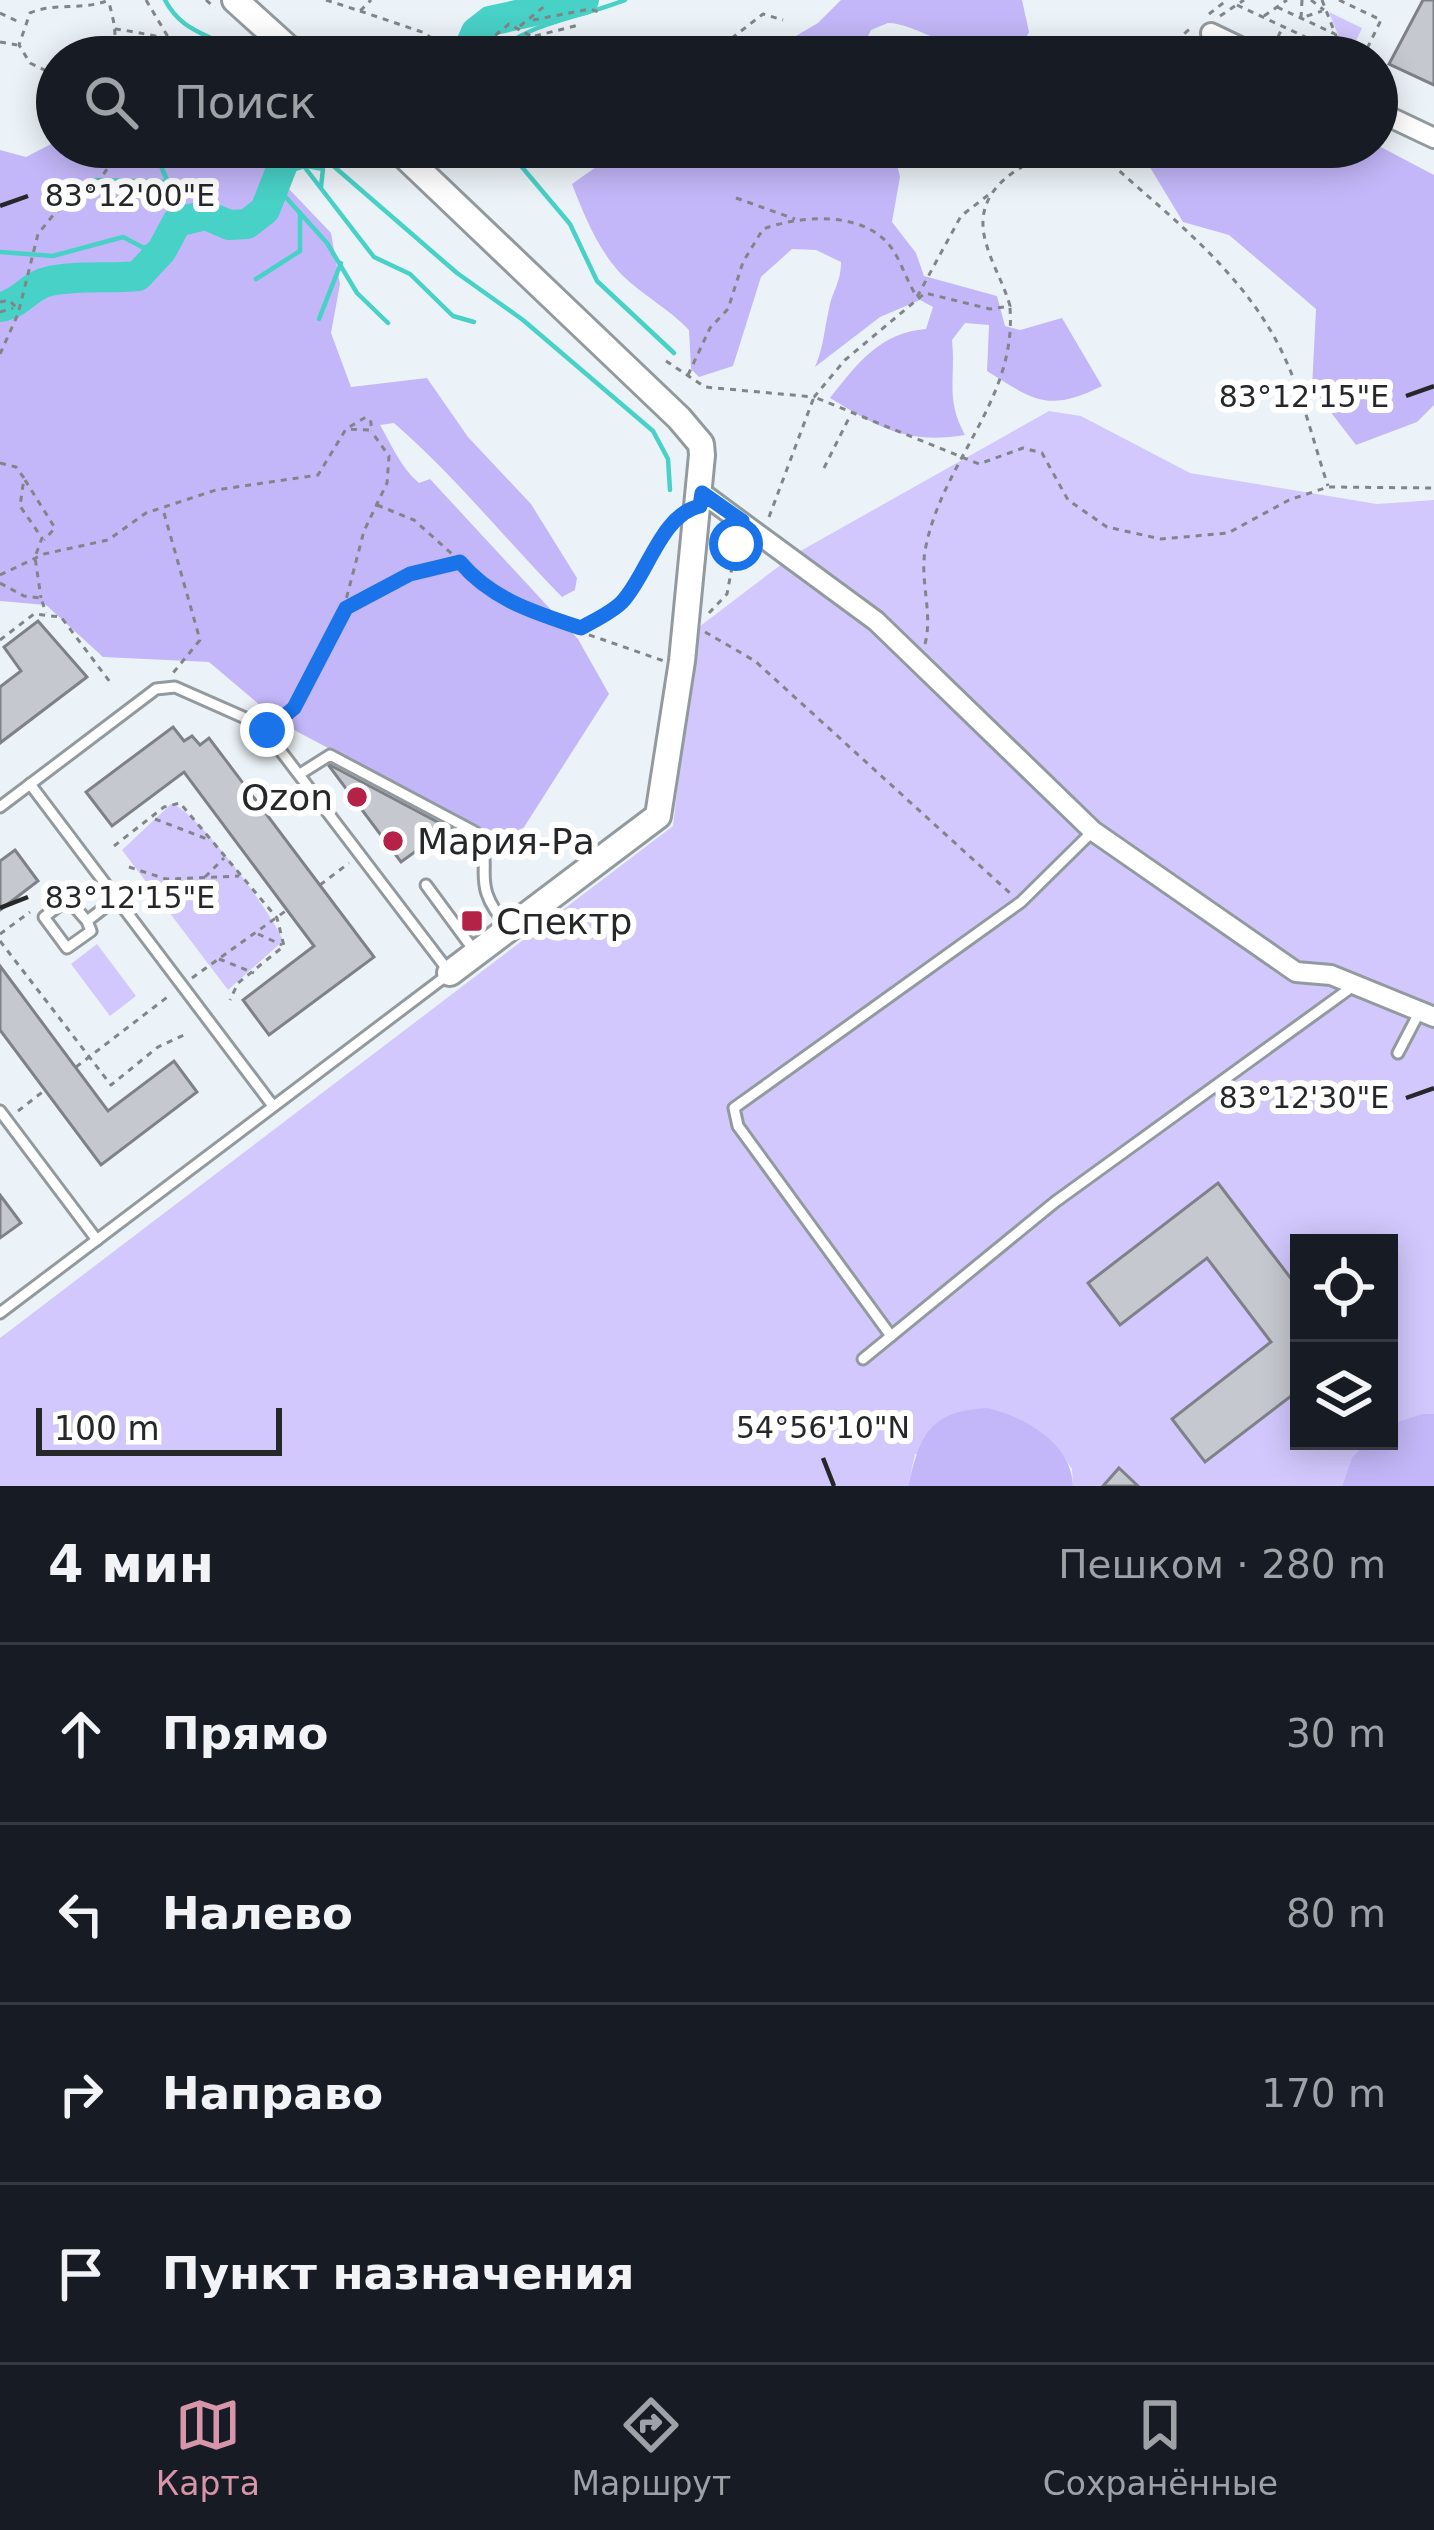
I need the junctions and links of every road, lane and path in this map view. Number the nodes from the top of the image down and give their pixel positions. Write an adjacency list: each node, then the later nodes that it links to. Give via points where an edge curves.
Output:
1 (109, 0): 25 (path, via 47,5); 30 (path)
2 (146, 0): 34 (path)
3 (206, 0): 13 (path)
4 (326, 0): 18 (path)
5 (371, 0): 18 (path)
6 (1227, 0): 27 (path)
7 (1244, 0): 15 (path)
8 (1287, 0): 16 (path)
9 (1302, 0): 23 (path)
10 (1311, 0): 17 (path)
11 (1322, 0): 17 (path)
12 (1340, 0): 45 (path, via 1381,20)
13 (225, 4): 35 (street)
14 (546, 5): 21 (path)
15 (1237, 5): 22 (path); 27 (path)
16 (1277, 7): 22 (path); 23 (path)
17 (1325, 10): 23 (path); 31 (path)
18 (360, 11): 36 (path)
19 (0, 13): 25 (path)
20 (602, 13): 21 (path)
21 (535, 15): 29 (path)
22 (1262, 17): 28 (path)
23 (1301, 18): 31 (path)
24 (783, 20): 40 (path, via 763,14)
25 (23, 24): 47 (path)
26 (579, 25): 39 (path)
27 (1205, 25): 41 (path); 42 (street)
28 (1283, 26): 43 (path); 44 (path)
29 (517, 27): 37 (path); 38 (path)
30 (115, 29): 32 (path); 33 (path)
31 (1335, 34)
32 (113, 36)
33 (140, 36)
34 (168, 36)
35 (269, 36)
36 (429, 36)
37 (500, 36)
38 (531, 36)
39 (537, 36)
40 (735, 36)
41 (1188, 36)
42 (1224, 36)
43 (1279, 36)
44 (1304, 36)
45 (1373, 36)
46 (0, 42): 47 (path)
47 (19, 45): 48 (path)
48 (36, 66)
49 (1398, 121): 50 (street)
50 (1434, 138)
51 (108, 168): 61 (path, via 54,214 31,253)
52 (417, 168): 76 (street, via 694,433)
53 (1016, 168): 55 (path)
54 (1117, 168): 74 (path, via 1207,248 1258,310 1291,370)
55 (994, 190): 58 (path, via 962,216); 60 (path, via 984,234)
56 (736, 198): 57 (path)
57 (796, 220): 58 (path, via 873,232 892,249); 65 (path, via 760,231 728,309)
58 (917, 297): 60 (path); 66 (path)
59 (0, 302): 61 (path)
60 (1010, 306): 70 (path, via 1012,338 992,406)
61 (18, 307): 62 (path); 63 (path)
62 (0, 312)
63 (0, 354)
64 (666, 361): 65 (path)
65 (688, 375): 66 (path, via 705,388)
66 (814, 398): 67 (path); 81 (path)
67 (850, 416): 70 (path); 72 (path)
68 (346, 429): 69 (path); 69 (path, via 366,417); 78 (path, via 318,475 232,485)
69 (371, 430): 77 (path, via 389,456)
70 (957, 458): 74 (path, via 979,464 1023,448 1042,453 1068,500 1107,527 1161,539 1228,532); 93 (path, via 925,552 928,631)
71 (0, 463): 73 (path)
72 (824, 468)
73 (24, 478): 82 (path, via 20,506); 82 (path, via 55,528)
74 (1328, 488): 75 (path)
75 (1434, 488)
76 (702, 493): 79 (street); 91 (street)
77 (376, 505): 84 (path, via 414,520); 88 (path)
78 (164, 511): 83 (path, via 146,513 97,544); 95 (path, via 200,640)
79 (742, 521): 81 (street); 91 (path, via 727,594)
80 (680, 529): 90 (path, via 682,514 622,602)
81 (762, 536): 93 (street)
82 (42, 541): 83 (path)
83 (34, 557): 85 (path); 87 (path)
84 (460, 562): 88 (path, via 410,574); 90 (path, via 498,596)
85 (0, 575)
86 (0, 583): 87 (path)
87 (41, 598): 89 (path)
88 (346, 608): 96 (path, via 294,708)
89 (46, 615): 92 (path, via 34,614); 94 (path, via 61,617)
90 (581, 628): 91 (path, via 664,661)
91 (676, 635): 112 (path, via 725,640 755,661); 114 (street, via 658,816)
92 (0, 640)
93 (916, 659): 101 (street)
94 (110, 682)
95 (164, 686): 96 (lane); 98 (lane)
96 (269, 733): 97 (lane)
97 (300, 774): 104 (lane); 114 (lane, via 330,755 475,832 484,850 484,898)
98 (31, 784): 99 (lane); 111 (lane)
99 (0, 807)
100 (153, 818): 102 (path); 102 (path, via 179,802); 103 (path)
101 (1093, 831): 112 (lane); 122 (street, via 1296,972)
102 (213, 843): 105 (path)
103 (114, 846)
104 (360, 855): 109 (path); 121 (lane)
105 (225, 857): 107 (path); 108 (path)
106 (130, 867): 108 (path, via 166,879)
107 (244, 876): 108 (path); 117 (path, via 277,918)
108 (204, 878)
109 (320, 885)
110 (426, 885): 118 (lane)
111 (117, 898): 113 (lane); 128 (lane)
112 (1021, 902): 132 (lane, via 734,1108 738,1126)
113 (87, 921): 113 (lane, via 91,931 67,948 44,917 68,898)
114 (509, 928): 118 (street)
115 (256, 933): 117 (path)
116 (0, 941): 125 (path, via 111,1085)
117 (284, 946): 120 (path)
118 (477, 953): 121 (street)
119 (218, 958): 120 (path)
120 (255, 973): 123 (path)
121 (450, 973): 128 (lane)
122 (1356, 984): 124 (street); 132 (lane, via 1055,1202)
123 (230, 1000)
124 (1427, 1014): 126 (lane)
125 (184, 1035)
126 (1399, 1053)
127 (45, 1090): 129 (path)
128 (274, 1106): 130 (lane)
129 (3, 1115): 130 (lane)
130 (97, 1240): 131 (lane)
131 (0, 1312)
132 (891, 1336): 133 (lane)
133 (863, 1359)

